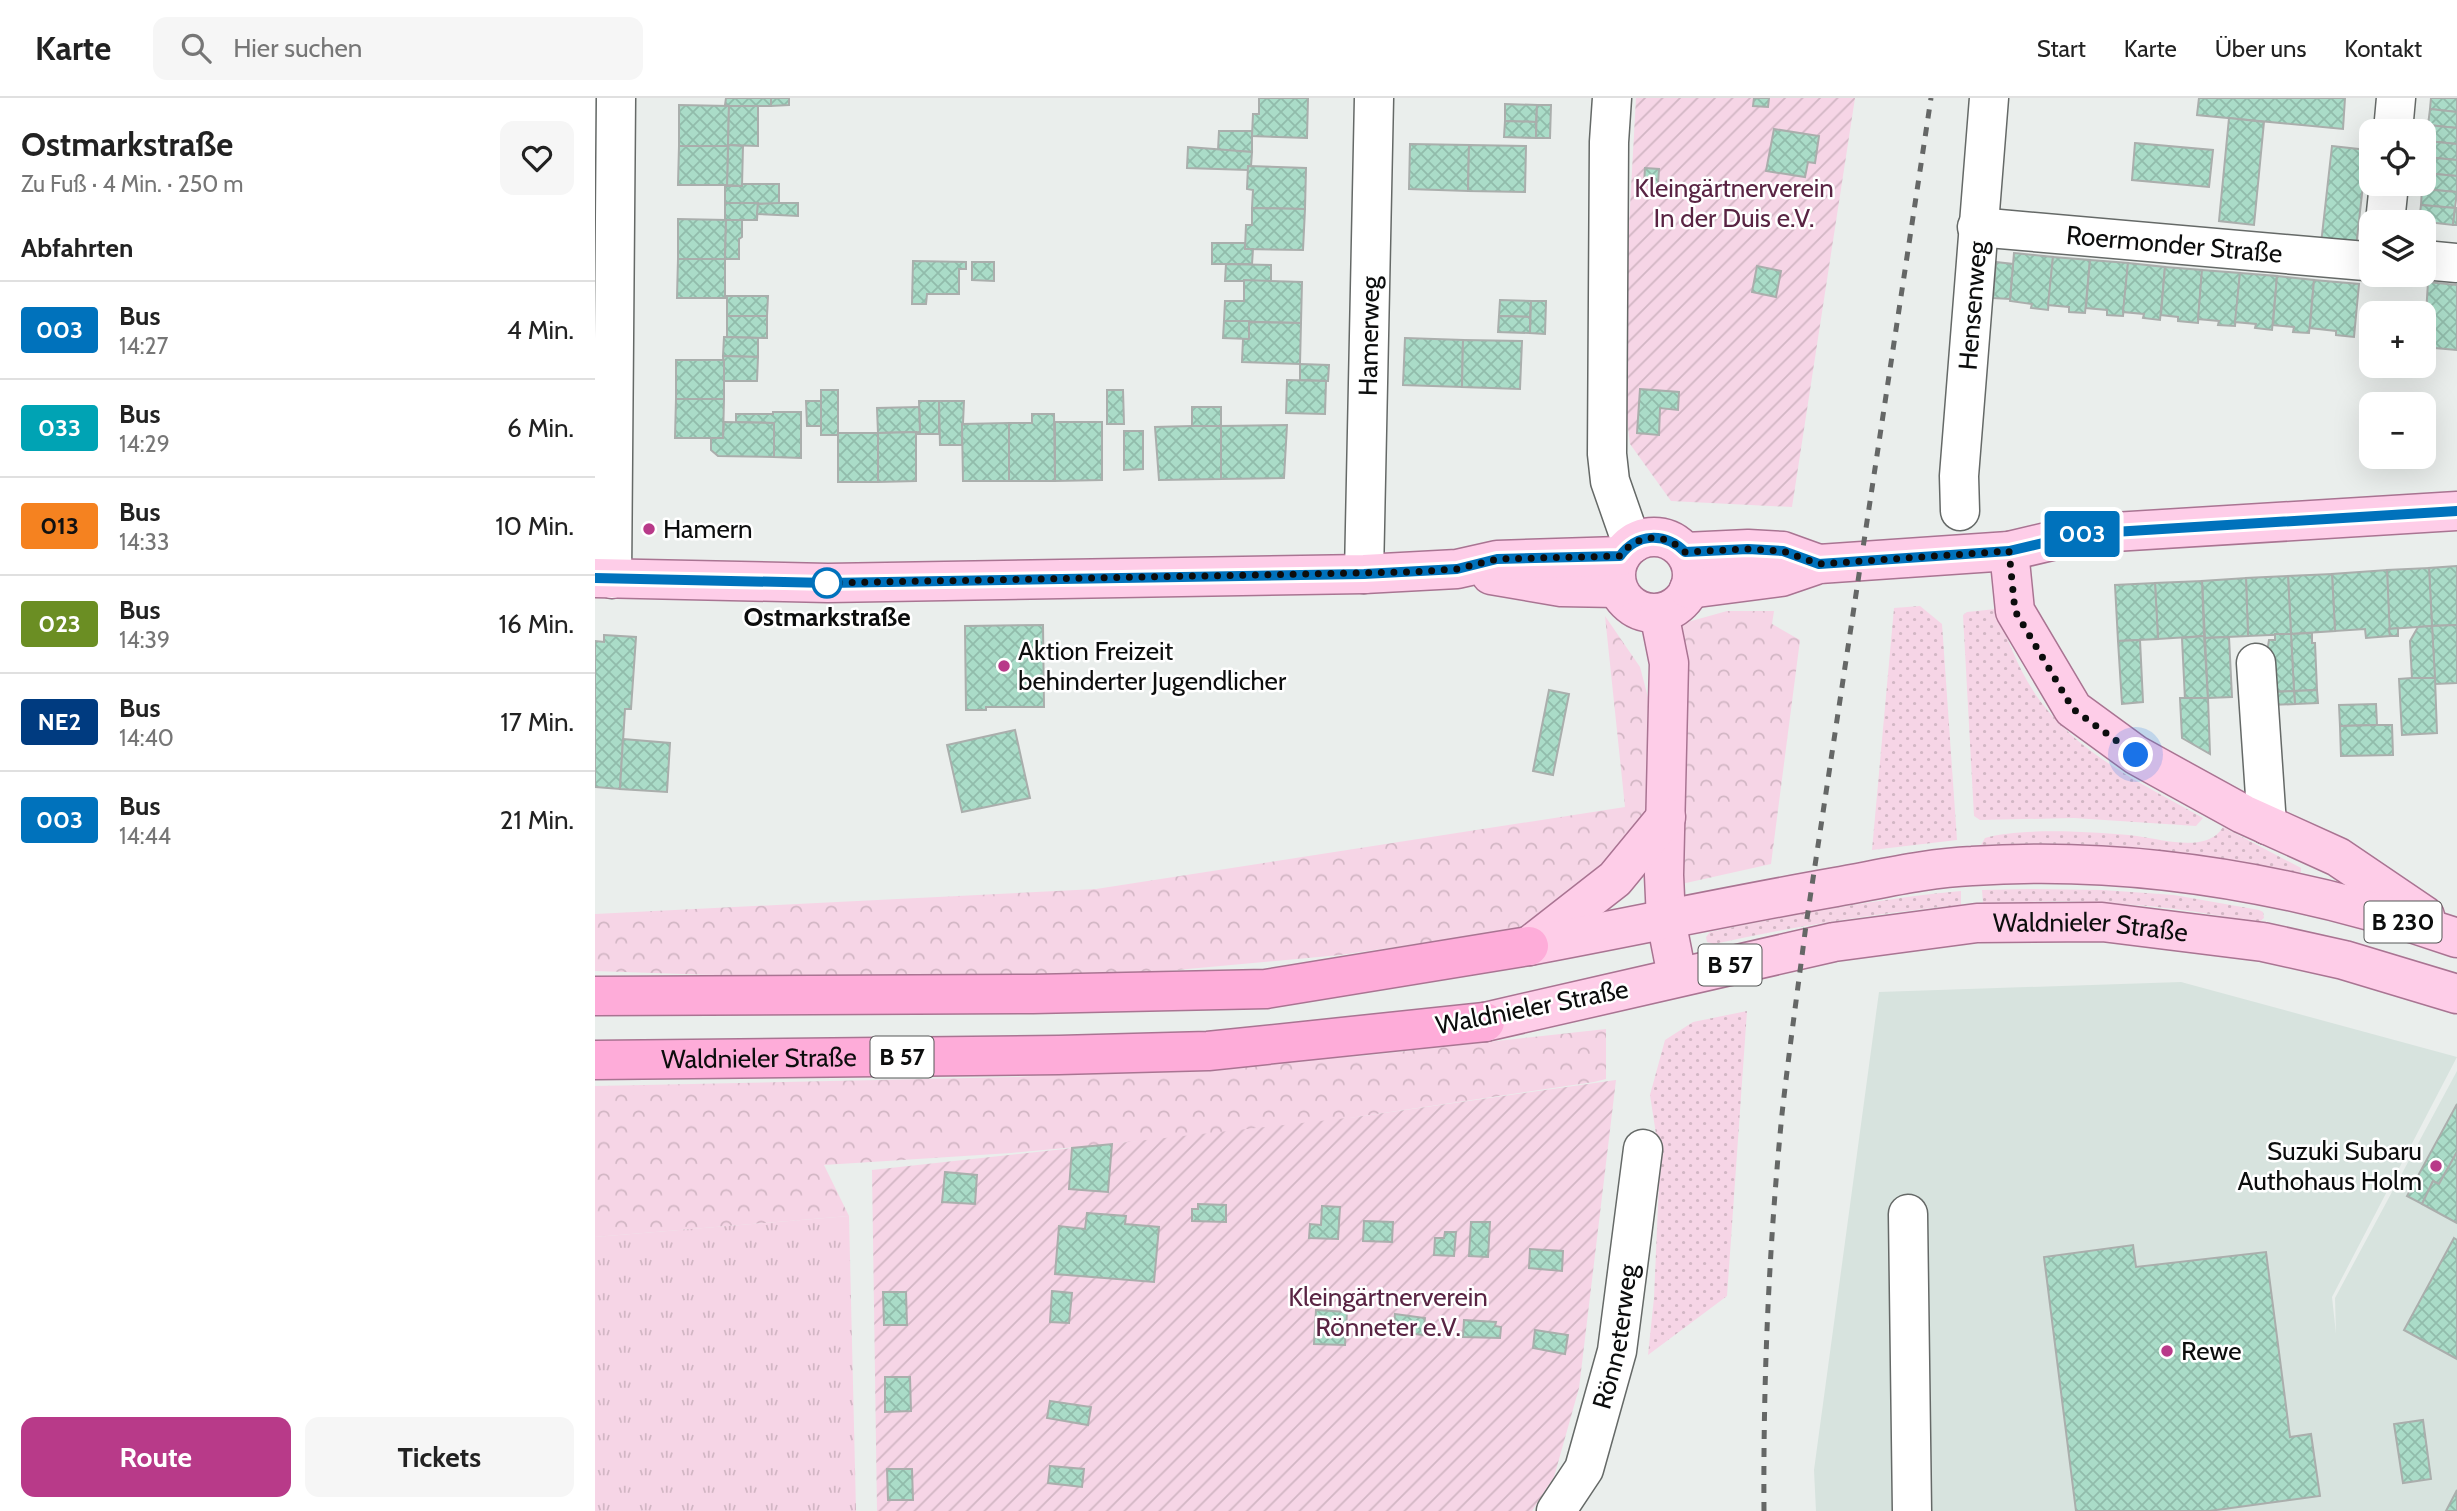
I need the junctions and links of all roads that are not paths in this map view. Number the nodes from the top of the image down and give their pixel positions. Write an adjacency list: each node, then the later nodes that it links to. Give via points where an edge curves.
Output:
1 (616, 98): 17 (street)
2 (1374, 98): 16 (street, Hamerweg)
3 (1612, 98): 14 (street, via 1607,454)
4 (1989, 98): 7 (street, Hensenweg)
5 (2396, 98): 6 (street)
6 (2394, 119)
7 (1977, 226): 8 (street, Roermonder Straße); 12 (street, Hensenweg)
8 (2359, 260)
9 (2436, 261): 10 (street)
10 (2457, 263)
11 (2457, 511): 13 (main road, via 2081,534)
12 (1960, 512)
13 (2009, 551): 15 (main road, via 1819,564 1783,551 1748,549); 21 (main road, via 2015,611 2073,709 2136,755)
14 (1623, 563): 15 (main road, via 1643,538 1666,539 1677,544); 16 (main road, via 1561,587 1457,569); 18 (main road, via 1624,599 1633,608)
15 (1687, 571): 18 (main road, via 1677,605)
16 (1364, 574): 17 (main road, via 828,583)
17 (604, 579)
18 (1659, 613): 20 (main road, via 1669,663)
19 (2256, 663): 21 (street)
20 (1666, 817): 23 (main road); 25 (main road, via 1615,879)
21 (2267, 825): 24 (main road, via 2338,857)
22 (2349, 906): 23 (main road, B 57, via 2144,867 2057,864 1971,866); 24 (main road, B 230)
23 (1666, 920): 25 (main road, B 57); 26 (main road)
24 (2457, 937)
25 (1529, 946): 28 (highway, B 57, via 1266,989)
26 (1677, 976): 27 (main road, Waldnieler Straße / B 57, via 1834,942 1977,923 2102,922 2263,942 2344,960); 29 (main road, Waldnieler Straße / B 57)
27 (2457, 994)
28 (595, 996)
29 (1485, 1022): 30 (highway, Waldnieler Straße / B 57, via 1208,1051)
30 (595, 1060)
31 (1643, 1149): 33 (street, Rönneterweg, via 1617,1351 1584,1469)
32 (1908, 1214): 34 (street)
33 (1556, 1511)
34 (1912, 1511)

